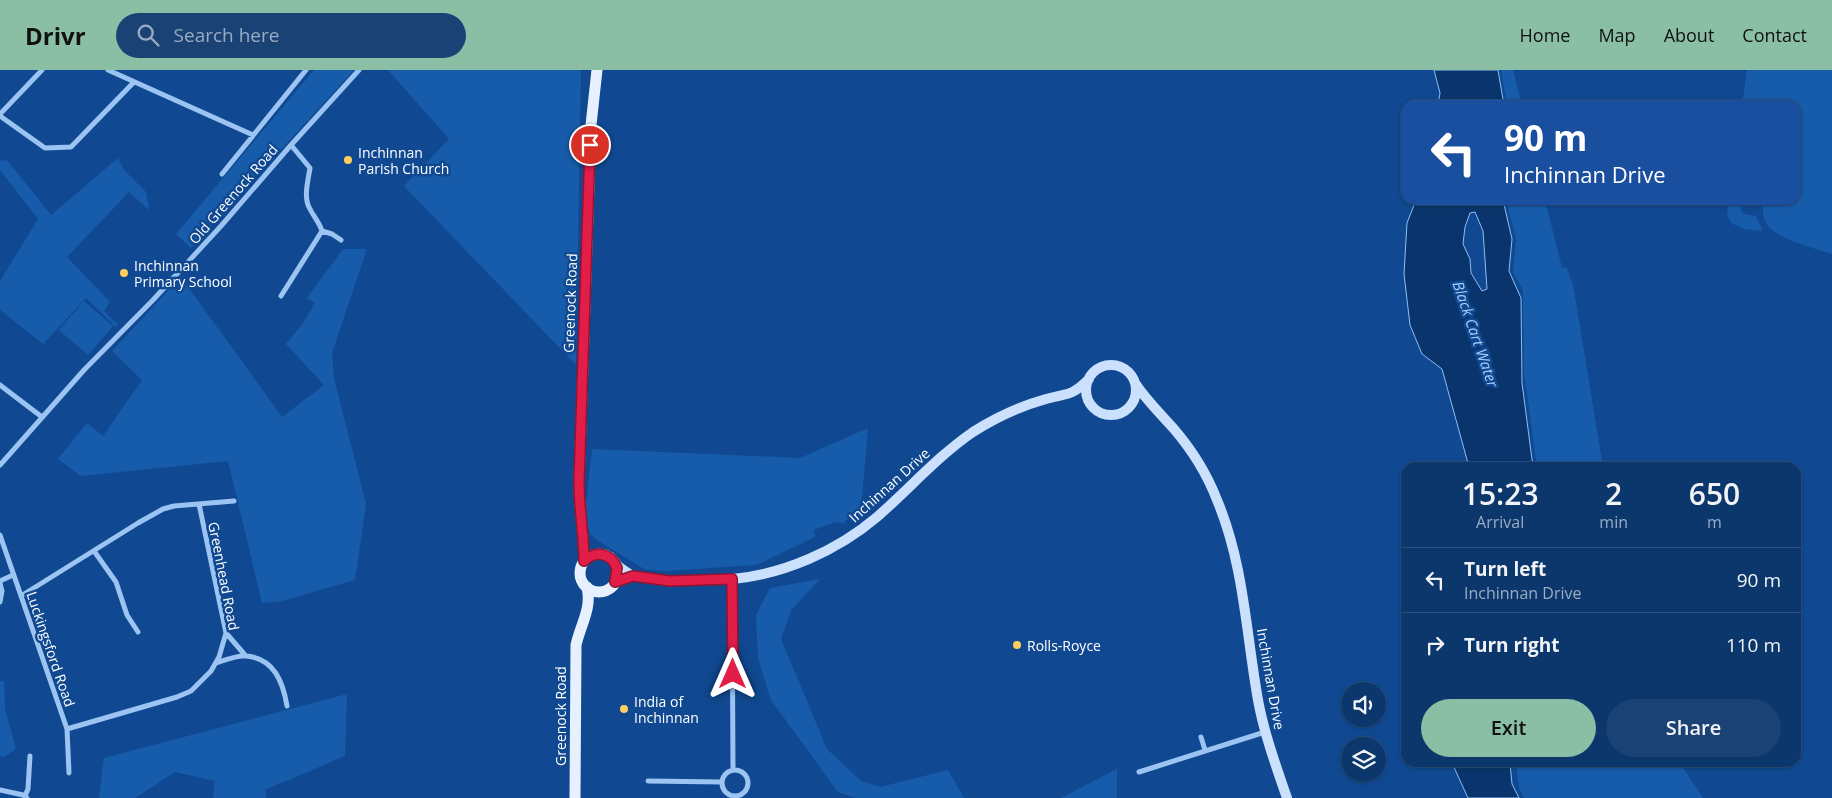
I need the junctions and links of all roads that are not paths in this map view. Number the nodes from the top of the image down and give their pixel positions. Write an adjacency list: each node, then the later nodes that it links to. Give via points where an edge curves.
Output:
1 (42, 70): 7 (street)
2 (108, 70): 6 (street)
3 (360, 70): 9 (street, Old Greenock Road)
4 (597, 70): 26 (main road, Greenock Road, via 591,125 579,482)
5 (303, 71): 8 (street)
6 (134, 82): 7 (street, via 71,147 45,148); 8 (street)
7 (0, 115)
8 (254, 135): 10 (street)
9 (291, 145): 11 (street, via 310,168 307,202); 21 (street, Old Greenock Road, via 222,226)
10 (222, 174)
11 (322, 231): 12 (street); 13 (street)
12 (341, 240)
13 (281, 296)
14 (1089, 379): 15 (street, via 1101,367 1109,365 1125,369); 17 (street, Inchinnan Drive); 18 (street, via 1086,387)
15 (1135, 383): 19 (street, via 1136,391); 20 (street, Inchinnan Drive)
16 (0, 385): 21 (street)
17 (1067, 396): 18 (street, Inchinnan Drive); 34 (street, Inchinnan Drive, via 1046,399 1015,410 974,431 944,454 876,518 835,545 790,566)
18 (1090, 402): 19 (street, via 1095,409 1111,415)
19 (1130, 406): 20 (street)
20 (1152, 407): 48 (street, Inchinnan Drive, via 1190,450 1210,484 1227,525 1240,578)
21 (42, 417): 22 (street, Old Greenock Road)
22 (0, 465)
23 (234, 501): 24 (street)
24 (199, 504): 28 (street, via 164,509); 43 (street, Greenhead Road)
25 (0, 534): 27 (street, Luckingsford Road)
26 (584, 537): 29 (main road); 30 (main road, Greenock Road)
27 (2, 547): 32 (street, Luckingsford Road)
28 (94, 551): 39 (street); 42 (street, via 116,582 127,615)
29 (600, 554): 30 (main road); 31 (main road)
30 (584, 561): 37 (main road, via 580,575)
31 (615, 564): 33 (street, Inchinnan Drive); 36 (main road, via 618,573)
32 (13, 575): 35 (street); 39 (street, Luckingsford Road)
33 (633, 576): 34 (street, Inchinnan Drive, via 670,581); 36 (street, Inchinnan Drive)
34 (732, 579): 52 (street)
35 (0, 582): 40 (street)
36 (615, 582): 38 (main road)
37 (587, 587): 38 (main road); 41 (main road, Greenock Road)
38 (605, 590): 41 (main road, Greenock Road)
39 (21, 596): 47 (street, Luckingsford Road)
40 (0, 602)
41 (589, 606): 59 (main road, Greenock Road, via 576,645)
42 (138, 632)
43 (226, 633): 44 (street); 45 (street, Greenhead Road)
44 (245, 655): 45 (street); 46 (street, via 273,668 284,688)
45 (216, 663): 47 (street, Greenhead Road, via 202,682 177,697)
46 (287, 706)
47 (67, 729): 54 (street, Luckingsford Road)
48 (1265, 732): 50 (street); 60 (street, Inchinnan Drive)
49 (1201, 737): 50 (street)
50 (1206, 750): 53 (street)
51 (30, 756): 58 (street)
52 (733, 769): 56 (street, via 725,774); 56 (street, via 745,774 746,790 739,796 730,795)
53 (1139, 772)
54 (69, 773)
55 (648, 781): 56 (street)
56 (722, 782)
57 (0, 790): 58 (street)
58 (26, 797)
59 (575, 798)
60 (1287, 798)

